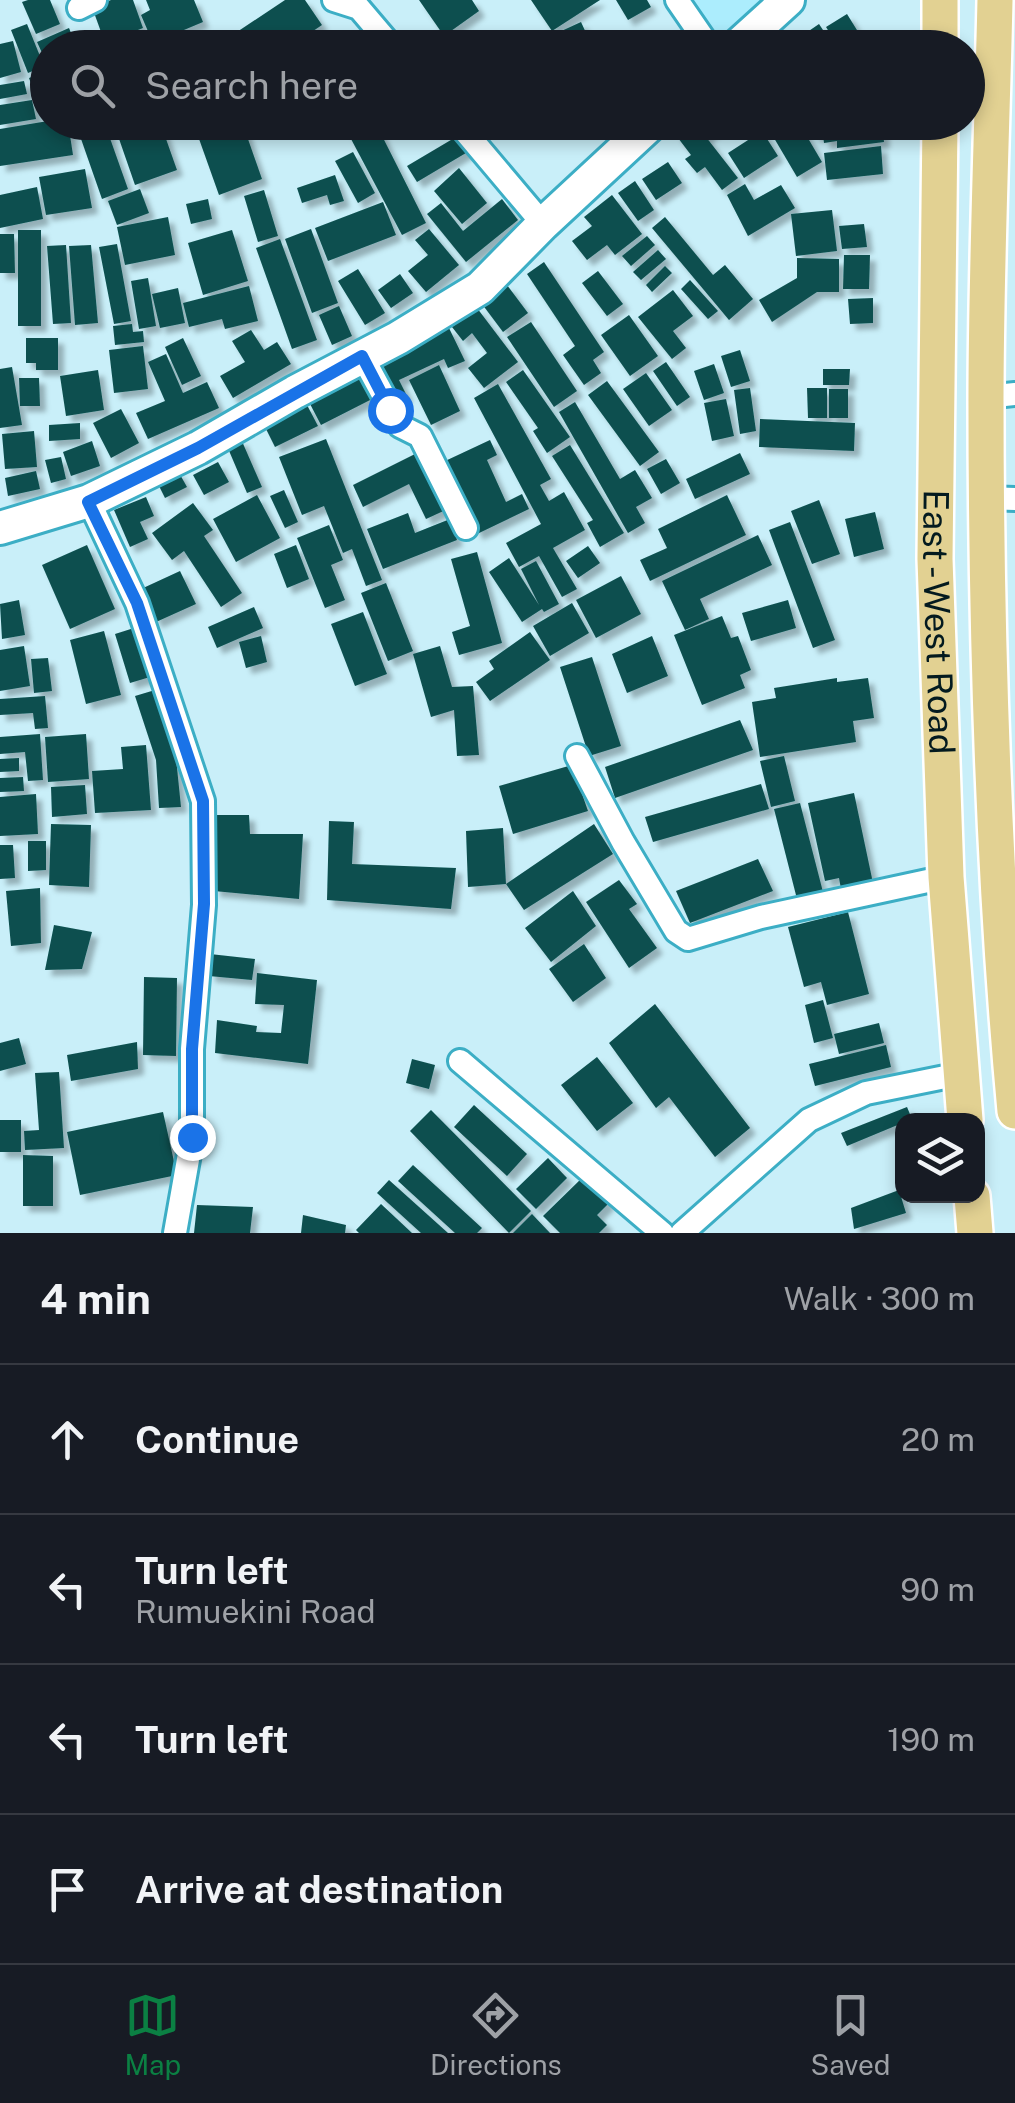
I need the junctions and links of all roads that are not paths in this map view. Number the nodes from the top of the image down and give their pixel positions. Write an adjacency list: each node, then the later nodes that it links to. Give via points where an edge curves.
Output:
1 (334, 0): 6 (street, via 359,8)
2 (677, 0): 7 (street)
3 (788, 0): 8 (street)
4 (940, 0): 9 (main road)
5 (995, 0): 15 (main road, East - West Road)
6 (378, 30)
7 (698, 30)
8 (755, 30)
9 (940, 30)
10 (471, 140): 13 (street)
11 (634, 140): 13 (street)
12 (940, 140): 21 (main road, East - West Road, via 936,559)
13 (543, 224): 14 (street, via 480,288)
14 (362, 356): 17 (street); 19 (street, via 400,426 420,436)
15 (1000, 395): 16 (main road, East - West Road)
16 (1001, 498): 24 (main road, East - West Road, via 998,880)
17 (88, 502): 18 (street); 27 (street, via 137,603 203,801 192,1137)
18 (0, 528)
19 (466, 528)
20 (578, 756): 21 (street, via 676,931 688,939)
21 (946, 877): 23 (main road, East - West Road)
22 (460, 1061): 28 (street)
23 (960, 1074): 25 (main road, East - West Road); 29 (street, via 866,1093 810,1120)
24 (1015, 1111)
25 (964, 1113)
26 (973, 1203): 30 (main road)
27 (175, 1233)
28 (662, 1233)
29 (682, 1233)
30 (975, 1233)

